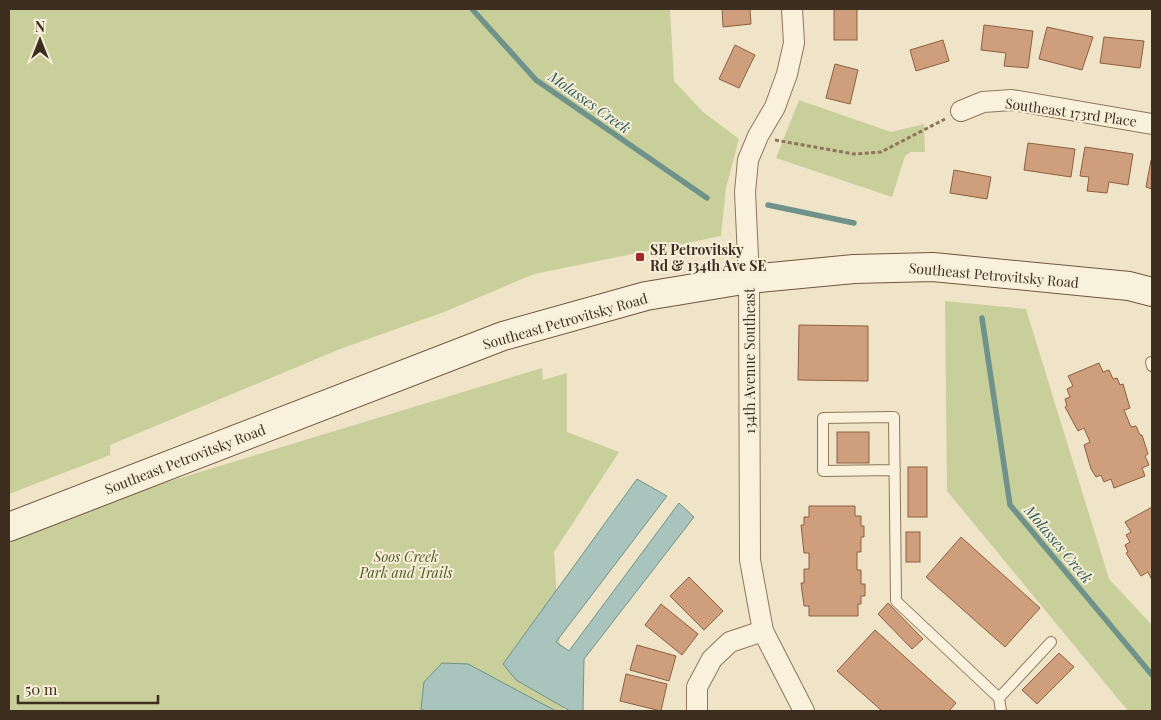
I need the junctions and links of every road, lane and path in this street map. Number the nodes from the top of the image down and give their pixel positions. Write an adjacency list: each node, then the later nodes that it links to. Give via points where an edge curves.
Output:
1 (792, 9): 4 (street, 134th Avenue Southeast, via 794,43 787,74 775,107)
2 (961, 111): 3 (street, Southeast 173rd Place, via 983,102 1012,100); 4 (path, via 881,152 854,154 830,151)
3 (1152, 124)
4 (758, 136): 5 (street, 134th Avenue Southeast, via 748,160)
5 (749, 279): 6 (main road, Southeast Petrovitsky Road, via 854,269 933,268 1129,286); 8 (main road, Southeast Petrovitsky Road, via 646,296 504,336); 9 (street, 134th Avenue Southeast, via 750,560)
6 (1152, 292)
7 (895, 470): 7 (lane, via 894,417 823,418 823,471); 11 (lane, via 896,601)
8 (9, 527)
9 (763, 631): 12 (street, via 730,642 712,659 697,688); 13 (street, 134th Avenue Southeast)
10 (1051, 642): 11 (lane)
11 (999, 698): 14 (lane)
12 (697, 711)
13 (804, 711)
14 (1001, 711)

